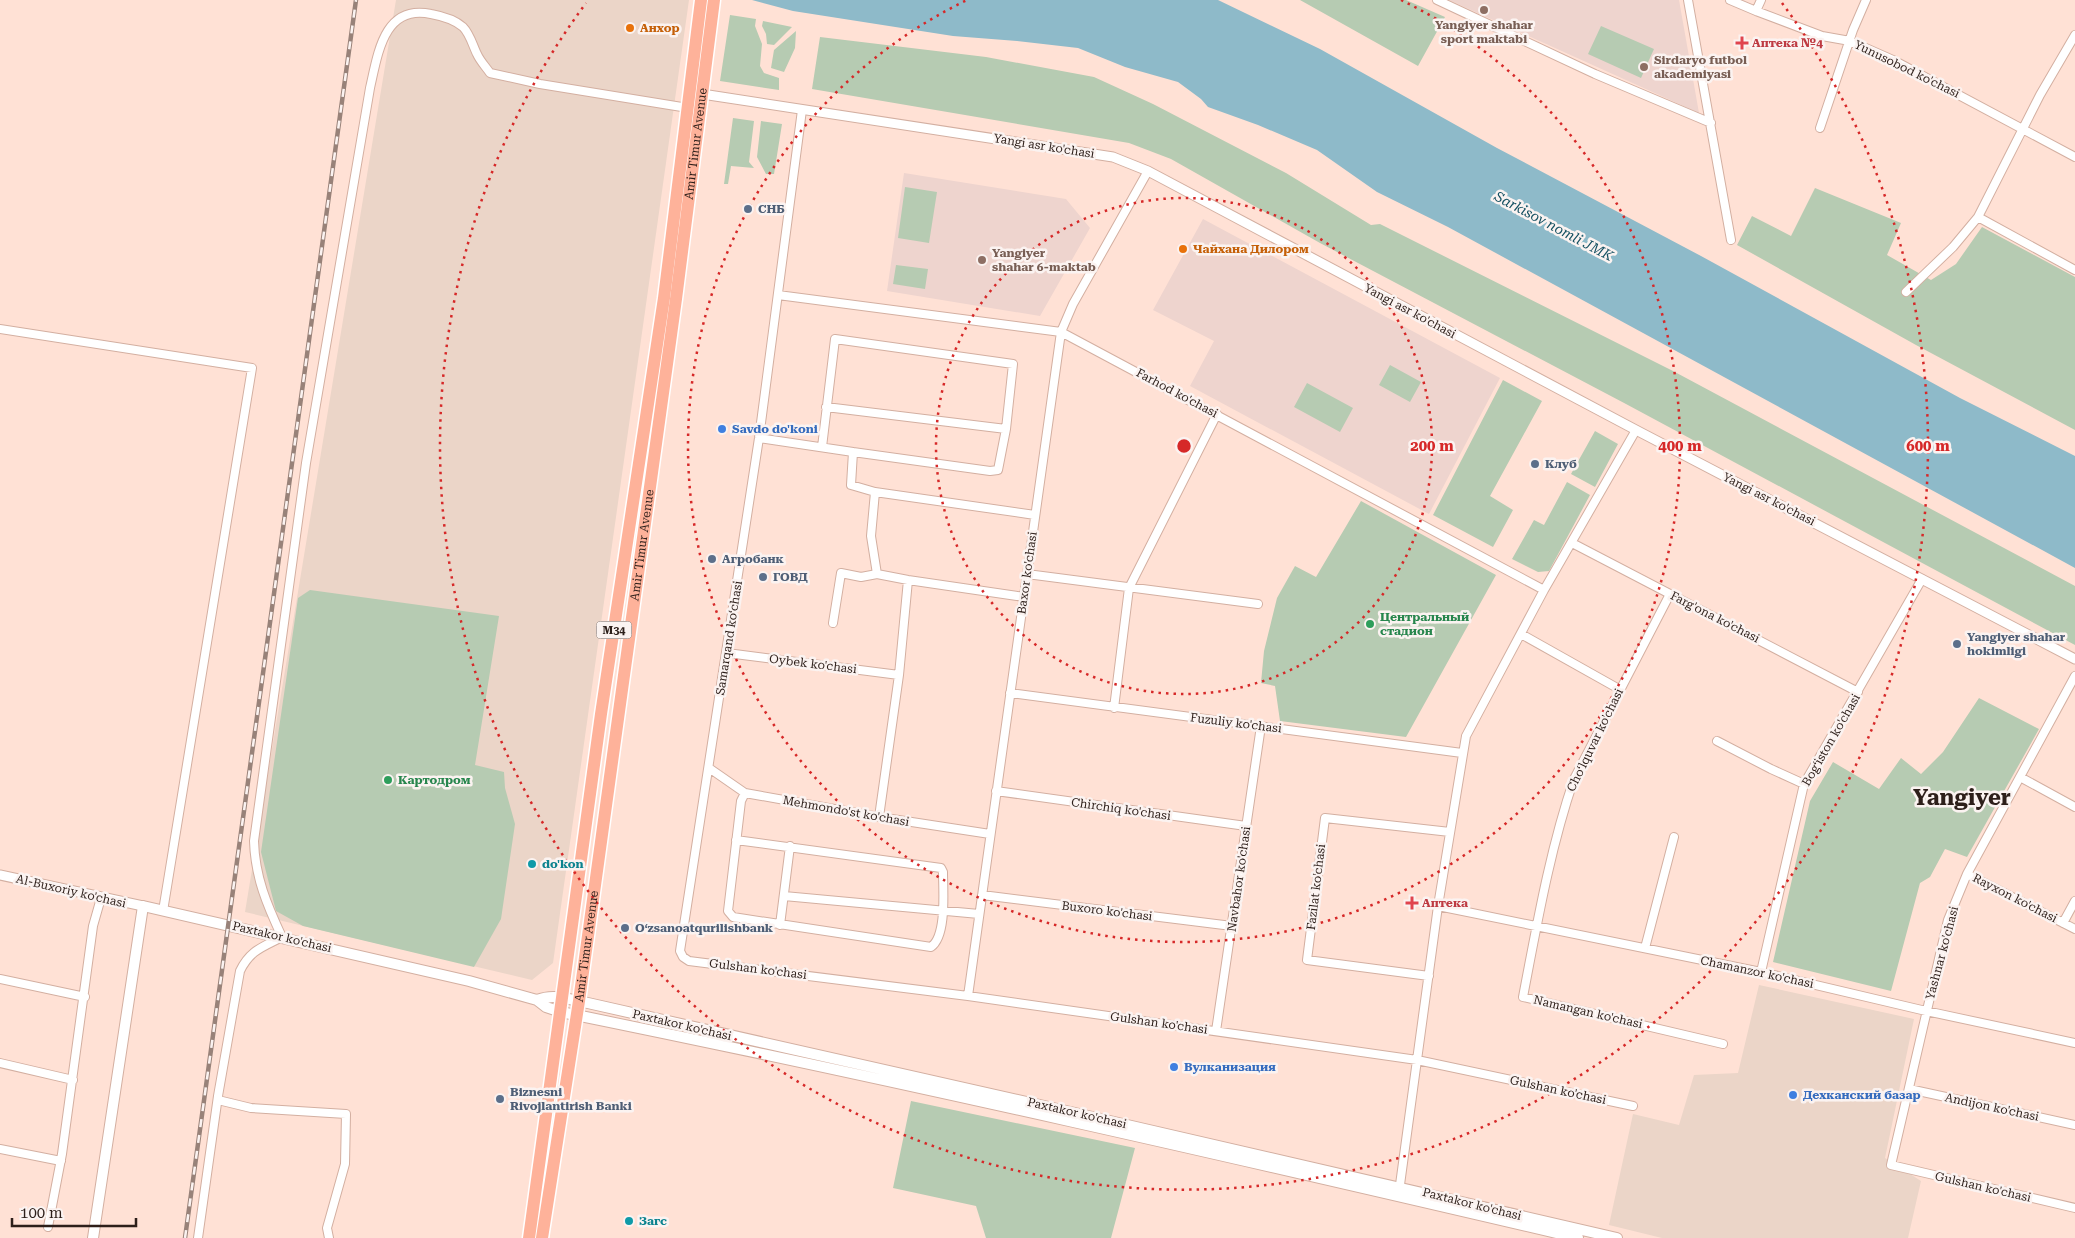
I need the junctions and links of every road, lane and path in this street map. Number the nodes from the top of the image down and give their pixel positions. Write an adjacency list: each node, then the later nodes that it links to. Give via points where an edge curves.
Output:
1 (701, 0): 9 (highway, Amir Timur Avenue / M34)
2 (714, 0): 9 (highway, Amir Timur Avenue / M34)
3 (1437, 0): 16 (street, via 1595,74)
4 (1688, 0): 16 (street)
5 (1730, 0): 8 (street, Yunusobod ko'chasi)
6 (1761, 0): 8 (street)
7 (1866, 0): 11 (street)
8 (1756, 12): 11 (street, Yunusobod ko'chasi, via 1822,36)
9 (704, 22): 13 (highway, Amir Timur Avenue / M34); 14 (highway, Amir Timur Avenue / M34)
10 (2075, 35): 12 (street)
11 (1850, 41): 17 (street); 18 (street, Yunusobod ko'chasi, via 1894,60)
12 (2073, 44): 18 (street)
13 (702, 94): 15 (street, Yangi asr ko'chasi); 58 (highway, Amir Timur Avenue / M34)
14 (688, 108): 57 (highway, Amir Timur Avenue / M34, via 664,298); 91 (street, via 490,73 463,28 434,15 418,12 401,17 382,38 370,88 306,463 254,841 255,861 264,896)
15 (802, 110): 20 (street, Yangi asr ko'chasi, via 1113,157); 25 (street, Samarqand ko‘chasi)
16 (1711, 123): 22 (street)
17 (1820, 128)
18 (2023, 128): 19 (street, Yunusobod ko'chasi); 21 (street)
19 (2075, 158)
20 (1148, 171): 27 (street, Baxor ko'chasi, via 1073,304); 31 (street, Yangi asr ko'chasi)
21 (1978, 217): 23 (street); 24 (street, via 1953,247)
22 (1731, 240)
23 (2075, 270)
24 (1906, 292)
25 (778, 295): 27 (street, Farhod ko'chasi); 32 (street, Samarqand ko‘chasi)
26 (0, 329): 83 (street, via 252,368)
27 (1061, 332): 29 (street, Farhod ko'chasi); 36 (street, Baxor ko'chasi)
28 (826, 408): 30 (street); 30 (street, via 835,339 1013,364); 33 (street)
29 (1218, 414): 42 (street); 43 (street, Farhod ko'chasi)
30 (1006, 428): 34 (street, via 998,470)
31 (1636, 430): 37 (street); 40 (street, Yangi asr ko'chasi)
32 (759, 438): 33 (street); 49 (street, Samarqand ko‘chasi)
33 (822, 447): 34 (street)
34 (853, 452): 35 (street, via 852,485)
35 (875, 492): 36 (street); 38 (street, via 872,536)
36 (1035, 515): 39 (street, Baxor ko'chasi)
37 (1572, 543): 43 (street); 44 (street, Farg'ona ko'chasi)
38 (877, 574): 41 (street); 47 (street, via 860,577 842,573)
39 (1027, 574): 42 (street); 45 (street, Baxor ko'chasi)
40 (1922, 578): 50 (street, Yangi asr ko'chasi); 54 (street, Bog‘iston ko'chasi)
41 (908, 580): 45 (street); 51 (street)
42 (1129, 588): 46 (street); 56 (street)
43 (1544, 590): 48 (street)
44 (1670, 594): 53 (street, Cho‘lquvar ko'chasi); 54 (street, Farg'ona ko'chasi)
45 (1024, 597): 55 (street, Baxor ko'chasi)
46 (1258, 604)
47 (833, 623)
48 (1521, 634): 53 (street); 61 (street, via 1466,736)
49 (727, 653): 51 (street, Oybek ko'chasi); 62 (street, Samarqand ko‘chasi)
50 (2075, 659)
51 (900, 675): 68 (street)
52 (2075, 676): 63 (street, Yashnar ko'chasi)
53 (1619, 689): 89 (street, Cho‘lquvar ko'chasi, via 1574,779)
54 (1858, 692): 64 (street, Bog‘iston ko'chasi)
55 (1010, 693): 56 (street, Fuzuliy ko'chasi); 65 (street, Baxor ko'chasi)
56 (1114, 708): 59 (street, Fuzuliy ko'chasi)
57 (601, 714): 58 (highway); 99 (highway, Amir Timur Avenue / M34)
58 (618, 715): 101 (highway, Amir Timur Avenue / M34)
59 (1261, 726): 61 (street, Fuzuliy ko'chasi); 69 (street, Navbahor ko'chasi)
60 (1717, 741): 64 (street)
61 (1462, 753): 70 (street)
62 (709, 768): 66 (street, Mehmondo'st ko'chasi); 93 (street, Samarqand ko‘chasi, via 680,951)
63 (2020, 777): 67 (street); 75 (street, Yashnar ko'chasi)
64 (1804, 784): 94 (street, Bog‘iston ko'chasi)
65 (996, 792): 69 (street, Chirchiq ko'chasi); 71 (street, Baxor ko'chasi)
66 (745, 793): 68 (street, Mehmondo'st ko'chasi); 73 (street)
67 (2075, 807)
68 (879, 818): 71 (street, Mehmondo'st ko'chasi)
69 (1246, 826): 88 (street, Navbahor ko'chasi)
70 (1450, 832): 82 (street); 95 (street, Fazilat ko'chasi, via 1325,818 1307,960)
71 (990, 834): 77 (street, Baxor ko'chasi)
72 (1674, 837): 92 (street)
73 (736, 840): 74 (street); 87 (street, via 729,915)
74 (790, 846): 78 (street); 84 (street, via 940,868 943,872)
75 (1967, 874): 86 (street, Rayxon ko'chasi); 103 (street, Yashnar ko'chasi, via 1948,920)
76 (0, 875): 79 (street, Al-Buxoriy ko'chasi)
77 (982, 895): 85 (street, Baxor ko'chasi); 88 (street, Buxoro ko'chasi)
78 (784, 896): 84 (street); 87 (street)
79 (101, 898): 81 (street, Al-Buxoriy ko'chasi); 98 (street)
80 (2075, 901): 86 (street, Rayxon ko'chasi)
81 (143, 906): 83 (main road, Paxtakor ko'chasi); 121 (main road)
82 (1438, 906): 89 (street, Chamanzor ko'chasi); 95 (street)
83 (163, 910): 91 (main road, Paxtakor ko'chasi)
84 (944, 910): 85 (street); 87 (street, via 938,941 931,947)
85 (979, 914): 97 (street, Baxor ko'chasi)
86 (2063, 923): 90 (street, Rayxon ko'chasi)
87 (780, 925)
88 (1232, 926): 105 (street, Navbahor ko'chasi)
89 (1536, 926): 92 (street, Chamanzor ko'chasi); 107 (street, Namangan ko'chasi, via 1523,997)
90 (2075, 929)
91 (282, 937): 100 (main road, Paxtakor ko'chasi); 112 (street, via 256,950 240,971)
92 (1645, 948): 94 (street, Chamanzor ko'chasi)
93 (683, 957): 97 (street, Gulshan ko'chasi, via 689,961)
94 (1761, 972): 103 (street, Chamanzor ko'chasi)
95 (1429, 976): 108 (street)
96 (0, 979): 98 (street)
97 (968, 996): 105 (street, Gulshan ko'chasi)
98 (85, 997): 110 (street)
99 (562, 998): 100 (main road, Paxtakor ko'chasi, via 547,996); 101 (main road, Paxtakor ko'chasi); 102 (highway, Amir Timur Avenue / M34)
100 (537, 1000): 102 (main road, Paxtakor ko'chasi)
101 (579, 1001): 104 (highway, Amir Timur Avenue / M34); 118 (main road, Paxtakor ko'chasi)
102 (561, 1012): 104 (main road, Paxtakor ko'chasi); 124 (highway, Amir Timur Avenue / M34)
103 (1926, 1012): 106 (street, Chamanzor ko'chasi); 111 (street, Yashnar ko'chasi)
104 (576, 1015): 118 (main road, Paxtakor ko'chasi); 125 (highway, Amir Timur Avenue / M34)
105 (1216, 1031): 108 (street, Gulshan ko'chasi)
106 (2075, 1043)
107 (1723, 1044)
108 (1417, 1060): 113 (street, Gulshan ko'chasi); 118 (street)
109 (0, 1063): 110 (street)
110 (73, 1080): 116 (street)
111 (1909, 1089): 114 (street, Andijon ko'chasi); 117 (street, Yashnar ko'chasi)
112 (218, 1100): 122 (street); 123 (street, via 251,1108 346,1114 345,1164 327,1228)
113 (1633, 1106)
114 (2075, 1126)
115 (0, 1149): 116 (street)
116 (61, 1161): 120 (street)
117 (1890, 1166): 119 (street, Gulshan ko'chasi)
118 (1399, 1192): 126 (main road, Paxtakor ko'chasi); 127 (main road, Paxtakor ko'chasi)
119 (2075, 1208)
120 (48, 1227)
121 (93, 1238)
122 (198, 1238)
123 (329, 1238)
124 (530, 1238)
125 (542, 1238)
126 (1578, 1238)
127 (1617, 1238)

